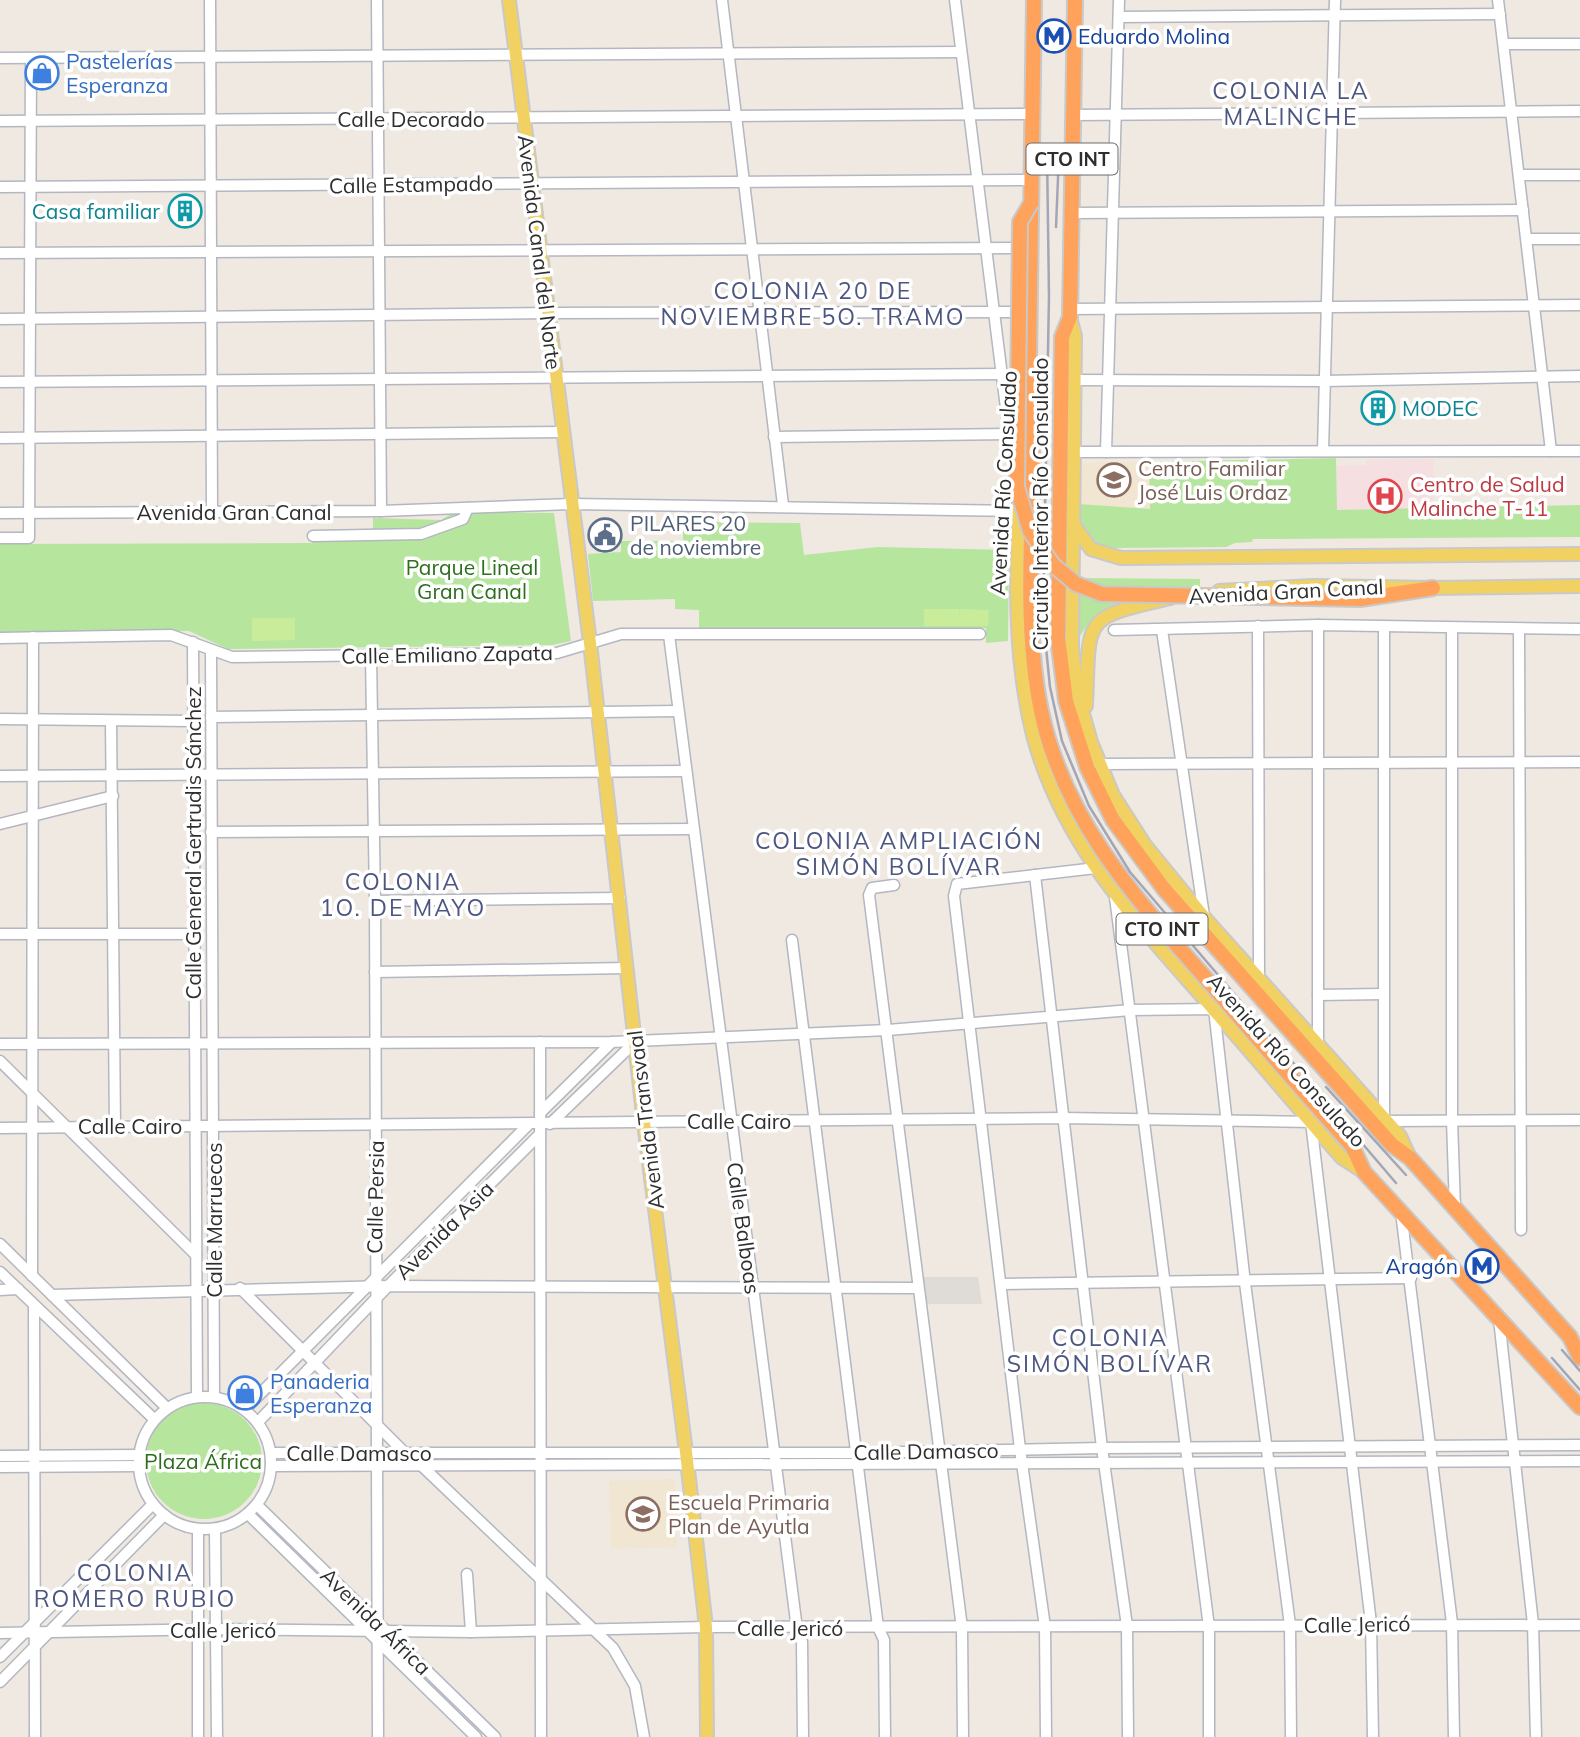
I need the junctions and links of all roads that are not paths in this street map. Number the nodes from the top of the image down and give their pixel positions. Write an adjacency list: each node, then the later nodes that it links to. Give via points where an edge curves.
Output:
1 (210, 0): 19 (street)
2 (377, 0): 20 (street)
3 (509, 0): 17 (main road, Avenida Canal del Norte)
4 (722, 0): 18 (street)
5 (955, 0): 16 (street)
6 (1034, 0): 25 (highway, Avenida Río Consulado / CTO INT)
7 (1075, 0): 27 (highway, CTO INT)
8 (1119, 0): 13 (street)
9 (1335, 0): 12 (street)
10 (1498, 0): 11 (street)
11 (1500, 14): 12 (street); 14 (street)
12 (1334, 16): 13 (street); 26 (street)
13 (1119, 17): 28 (street)
14 (1504, 44): 15 (street); 23 (street)
15 (1580, 44)
16 (961, 52): 18 (street); 29 (street)
17 (515, 53): 18 (street); 20 (street); 31 (main road, Avenida Canal del Norte)
18 (728, 54): 30 (street)
19 (211, 55): 20 (street); 22 (street); 35 (street)
20 (377, 55): 32 (street)
21 (0, 58): 22 (street)
22 (31, 58): 34 (street)
23 (1512, 111): 24 (street); 26 (street); 36 (street)
24 (1580, 111)
25 (1033, 114): 29 (street, Calle Decorado); 39 (highway, Avenida Río Consulado / CTO INT)
26 (1332, 114): 28 (street); 48 (street)
27 (1073, 115): 28 (street); 49 (highway, CTO INT)
28 (1116, 115): 50 (street)
29 (969, 116): 30 (street, Calle Decorado); 38 (street)
30 (736, 117): 31 (street, Calle Decorado); 41 (street)
31 (524, 118): 32 (street, Calle Decorado); 40 (main road, Avenida Canal del Norte)
32 (378, 119): 35 (street, Calle Decorado); 43 (street)
33 (0, 121): 34 (street, Calle Decorado)
34 (30, 121): 35 (street, Calle Decorado); 45 (street)
35 (211, 121): 42 (street)
36 (1520, 175): 37 (street); 47 (street)
37 (1580, 175)
38 (977, 180): 39 (street, Calle Estampado); 41 (street, Calle Estampado); 56 (street)
39 (1032, 180): 46 (highway, Avenida Río Consulado / CTO INT)
40 (532, 182): 41 (street, Calle Estampado); 43 (street, Calle Estampado); 55 (main road, Avenida Canal del Norte)
41 (744, 183): 53 (street)
42 (211, 184): 43 (street, Calle Estampado); 45 (street, Calle Estampado); 57 (street)
43 (379, 186): 58 (street)
44 (0, 187): 45 (street, Calle Estampado)
45 (30, 187): 59 (street)
46 (1031, 203): 88 (highway, Avenida Río Consulado / CTO INT); 114 (highway, bridge, via 1020,222 1017,487 1030,531 1053,565 1076,584 1102,594 1360,598)
47 (1523, 210): 48 (street); 51 (street)
48 (1328, 212): 50 (street); 64 (street)
49 (1072, 213): 50 (street); 69 (highway, CTO INT)
50 (1113, 214): 63 (street)
51 (1527, 239): 52 (street); 62 (street)
52 (1580, 239)
53 (751, 247): 55 (street); 56 (street); 65 (street)
54 (1015, 247): 56 (street)
55 (540, 248): 58 (street); 68 (main road, Avenida Canal del Norte)
56 (986, 248): 66 (street)
57 (211, 251): 58 (street); 59 (street); 71 (street)
58 (379, 251): 70 (street)
59 (29, 252): 60 (street); 73 (street)
60 (0, 253)
61 (1580, 305): 62 (street)
62 (1534, 306): 64 (street); 76 (street)
63 (1110, 308): 64 (street); 69 (street); 82 (street)
64 (1326, 308): 83 (street)
65 (759, 311): 66 (street); 68 (street); 79 (street)
66 (994, 312): 67 (street); 74 (street)
67 (1015, 312)
68 (548, 313): 70 (street); 75 (main road, Avenida Canal del Norte)
69 (1070, 313): 81 (main road, CTO INT, via 1075,336); 111 (highway, Circuito Interior Río Consulado / CTO INT, via 1062,337)
70 (380, 316): 71 (street); 78 (street)
71 (211, 317): 73 (street); 80 (street)
72 (0, 319): 73 (street)
73 (29, 319): 85 (street)
74 (1002, 374): 79 (street); 87 (street)
75 (556, 376): 78 (street); 79 (street); 86 (main road, Avenida Canal del Norte)
76 (1543, 376): 77 (street); 83 (street); 95 (street)
77 (1580, 376)
78 (380, 378): 80 (street); 90 (street)
79 (767, 378): 91 (street)
80 (212, 379): 85 (street); 89 (street)
81 (1074, 380): 82 (street); 97 (main road, CTO INT)
82 (1107, 380): 83 (street); 98 (street)
83 (1325, 381): 94 (street)
84 (0, 382): 85 (street)
85 (29, 382): 92 (street)
86 (563, 432): 90 (street); 99 (main road, Avenida Canal del Norte)
87 (1009, 434): 91 (street); 103 (street)
88 (1028, 435): 103 (main road, Avenida Río Consulado / CTO INT, via 1021,458); 110 (highway, Circuito Interior Río Consulado / CTO INT, via 1033,457)
89 (212, 436): 90 (street); 92 (street); 106 (street)
90 (380, 436): 102 (street)
91 (774, 437): 100 (street)
92 (28, 438): 93 (street); 104 (street)
93 (0, 439)
94 (1323, 450): 95 (street); 98 (street)
95 (1551, 451): 96 (street)
96 (1580, 451)
97 (1073, 452): 98 (street); 107 (main road, CTO INT)
98 (1106, 452)
99 (572, 504): 100 (street, Avenida Gran Canal); 101 (street, Avenida Gran Canal); 130 (main road, Avenida Transvaal)
100 (783, 505): 103 (street, Avenida Gran Canal)
101 (468, 508): 102 (street, Avenida Gran Canal); 108 (street, Avenida Gran Canal, via 463,519 421,534)
102 (381, 511): 106 (street, Avenida Gran Canal)
103 (1019, 511): 110 (main road, Avenida Río Consulado / CTO INT)
104 (28, 512): 105 (street, Avenida Gran Canal); 106 (street, Avenida Gran Canal); 109 (street, via 29,538)
105 (0, 513)
106 (212, 513)
107 (1072, 522): 111 (main road, CTO INT); 112 (main road, Avenida Gran Canal, via 1091,549 1121,558)
108 (313, 536)
109 (0, 538)
110 (1025, 549): 115 (highway, Circuito Interior Río Consulado / CTO INT)
111 (1065, 550): 116 (highway, Circuito Interior Río Consulado / CTO INT)
112 (1580, 554)
113 (1580, 586): 114 (main road, Avenida Gran Canal)
114 (1433, 588): 141 (main road, Avenida Gran Canal, via 1222,590 1111,612 1099,619 1090,636)
115 (1025, 592): 165 (main road, Avenida Río Consulado / CTO INT, via 1020,667 1034,738 1055,795); 226 (highway, Circuito Interior Río Consulado / CTO INT, via 1041,711 1055,760 1090,834 1131,894 1352,1146)
116 (1065, 592): 141 (main road, Avenida Río Consulado / CTO INT); 225 (highway, Circuito Interior Río Consulado / CTO INT, via 1058,638 1066,701 1087,767 1113,820 1195,926 1392,1145)
117 (1318, 625): 118 (street); 119 (street); 145 (street)
118 (1258, 626): 124 (street); 144 (street)
119 (1384, 628): 120 (street); 149 (street)
120 (1452, 629): 121 (street); 146 (street)
121 (1519, 629): 122 (street); 147 (street)
122 (1580, 629)
123 (1114, 630): 124 (street)
124 (1163, 630): 143 (street)
125 (980, 634): 126 (street, Calle Emiliano Zapata)
126 (669, 635): 130 (street, Calle Emiliano Zapata, via 621,634); 133 (street, Calle Balboas)
127 (33, 637): 128 (street, Calle Emiliano Zapata); 129 (street, Calle Emiliano Zapata, via 171,635); 138 (street)
128 (0, 638)
129 (193, 642): 131 (street, Calle Emiliano Zapata); 140 (street, Calle General Gertrudis Sánchez)
130 (590, 643): 132 (street, Calle Emiliano Zapata, via 557,653); 134 (main road, Avenida Transvaal)
131 (211, 652): 132 (street, Calle Emiliano Zapata, via 232,657); 136 (street, Calle General Gertrudis Sánchez)
132 (371, 656): 135 (street, Calle Persia)
133 (678, 711): 134 (street); 151 (street, Calle Balboas)
134 (597, 712): 135 (street); 150 (main road, Avenida Transvaal)
135 (372, 713): 136 (street); 152 (street, Calle Persia)
136 (211, 717): 153 (street, Calle General Gertrudis Sánchez)
137 (0, 719): 138 (street)
138 (34, 720): 139 (street); 156 (street)
139 (111, 721): 140 (street); 157 (street)
140 (192, 721): 154 (street, Calle General Gertrudis Sánchez)
141 (1085, 721): 148 (main road, Avenida Río Consulado / CTO INT)
142 (1580, 762): 147 (street)
143 (1180, 763): 144 (street); 148 (street); 171 (street)
144 (1258, 763): 145 (street); 179 (street)
145 (1317, 763): 149 (street); 181 (street)
146 (1452, 763): 147 (street); 149 (street); 207 (street)
147 (1518, 763): 205 (street)
148 (1099, 764): 171 (main road, Avenida Río Consulado / CTO INT, via 1145,845)
149 (1383, 764): 180 (street)
150 (604, 771): 151 (street); 152 (street); 162 (main road, Avenida Transvaal)
151 (686, 771): 161 (street, Calle Balboas)
152 (372, 772): 153 (street); 164 (street, Calle Persia)
153 (211, 774): 154 (street); 163 (street, Calle General Gertrudis Sánchez)
154 (193, 775): 157 (street); 173 (street, Calle General Gertrudis Sánchez)
155 (0, 776): 156 (street)
156 (33, 776): 157 (street); 159 (street)
157 (113, 776): 158 (street)
158 (113, 796): 159 (street); 175 (street)
159 (32, 816): 160 (street); 174 (street)
160 (0, 824)
161 (693, 829): 162 (street); 188 (street, Calle Balboas)
162 (611, 831): 164 (street); 169 (main road, Avenida Transvaal)
163 (211, 832): 164 (street); 194 (street, Calle General Gertrudis Sánchez)
164 (373, 832): 170 (street, Calle Persia)
165 (1096, 868): 166 (street); 168 (main road, Avenida Río Consulado / CTO INT)
166 (1035, 875): 184 (street); 185 (street, via 957,884 954,896)
167 (894, 886): 186 (street, via 872,888 869,895)
168 (1115, 897): 182 (main road, Avenida Río Consulado / CTO INT); 183 (street)
169 (620, 898): 170 (street); 177 (main road, Avenida Transvaal)
170 (375, 901): 178 (street, Calle Persia)
171 (1204, 917): 179 (main road, Avenida Río Consulado / CTO INT)
172 (0, 934): 174 (street)
173 (193, 934): 175 (street); 193 (street, Calle General Gertrudis Sánchez)
174 (32, 935): 175 (street); 196 (street)
175 (115, 935): 197 (street)
176 (792, 940): 187 (street)
177 (627, 968): 178 (street); 192 (main road, Avenida Transvaal)
178 (375, 972): 189 (street, Calle Persia)
179 (1259, 979): 198 (main road, Avenida Río Consulado / CTO INT)
180 (1383, 994): 181 (street); 206 (street)
181 (1318, 995): 198 (street)
182 (1214, 1009): 183 (street); 204 (street); 213 (main road, Avenida Río Consulado / CTO INT)
183 (1131, 1010): 184 (street); 203 (street)
184 (1050, 1017): 185 (street); 202 (street)
185 (969, 1022): 186 (street); 211 (street)
186 (888, 1030): 187 (street); 212 (street)
187 (804, 1034): 188 (street); 210 (street)
188 (719, 1038): 192 (street); 209 (street, Calle Balboas)
189 (376, 1041): 190 (street); 194 (street); 216 (street, Calle Persia)
190 (540, 1042): 191 (street); 201 (street)
191 (612, 1042): 192 (street); 201 (street, Avenida Asia)
192 (635, 1042): 214 (street, Avenida Asia); 215 (main road, Avenida Transvaal)
193 (194, 1043): 194 (street); 197 (street); 220 (street, Calle Marruecos)
194 (213, 1043): 221 (street, Calle Marruecos)
195 (0, 1044): 196 (street)
196 (32, 1044): 197 (street); 200 (street)
197 (114, 1044): 219 (street)
198 (1318, 1044): 206 (main road, Avenida Río Consulado / CTO INT)
199 (0, 1061): 200 (street)
200 (33, 1093): 218 (street); 223 (street)
201 (541, 1112): 214 (street); 217 (street, Avenida Asia)
202 (1063, 1118): 203 (street, Calle Cairo); 211 (street, Calle Cairo); 239 (street)
203 (1143, 1119): 204 (street, Calle Cairo); 240 (street)
204 (1229, 1119): 213 (street, Calle Cairo); 236 (street)
205 (1519, 1119): 207 (street); 208 (street); 229 (street)
206 (1385, 1120): 207 (street); 225 (main road, Avenida Río Consulado / CTO INT)
207 (1452, 1120): 227 (street)
208 (1580, 1120)
209 (729, 1121): 210 (street, Calle Cairo); 215 (street, Calle Cairo); 245 (street, Calle Balboas)
210 (814, 1121): 212 (street, Calle Cairo); 242 (street)
211 (980, 1121): 212 (street, Calle Cairo); 238 (street)
212 (897, 1122): 247 (street)
213 (1311, 1122): 226 (main road, Avenida Río Consulado / CTO INT, via 1342,1158); 235 (street)
214 (545, 1123): 215 (street, Calle Cairo); 217 (street, Calle Cairo); 224 (street, Avenida Asia)
215 (644, 1123): 244 (main road, Avenida Transvaal)
216 (376, 1125): 217 (street, Calle Cairo); 221 (street, Calle Cairo); 237 (street, Calle Persia)
217 (528, 1125): 237 (street, Avenida Asia)
218 (67, 1126): 219 (street, Calle Cairo); 223 (street, Calle Cairo); 231 (street)
219 (115, 1126): 220 (street, Calle Cairo)
220 (195, 1126): 221 (street, Calle Cairo); 231 (street, Calle Marruecos)
221 (214, 1126): 250 (street, Calle Marruecos)
222 (0, 1128): 223 (street, Calle Cairo)
223 (34, 1128): 233 (street)
224 (538, 1137): 241 (street, Avenida Asia); 243 (street)
225 (1410, 1157): 227 (highway, Avenida Río Consulado / CTO INT)
226 (1364, 1171): 228 (highway, Avenida Río Consulado / CTO INT)
227 (1455, 1209): 256 (highway, Avenida Río Consulado / CTO INT)
228 (1401, 1212): 234 (street); 255 (highway, Avenida Río Consulado / CTO INT)
229 (1521, 1230)
230 (0, 1244): 233 (street)
231 (196, 1255): 249 (street, Calle Marruecos)
232 (0, 1272): 248 (street)
233 (32, 1276): 252 (street)
234 (1411, 1278): 235 (street); 271 (street)
235 (1328, 1280): 236 (street); 270 (street)
236 (1245, 1283): 240 (street); 275 (street)
237 (371, 1284): 241 (street); 246 (street); 253 (street, Calle Persia); 257 (street, Avenida Asia)
238 (1000, 1284): 239 (street); 276 (street)
239 (1084, 1284): 240 (street); 273 (street)
240 (1164, 1284): 274 (street)
241 (388, 1286): 243 (street); 253 (street, Avenida Asia)
242 (834, 1286): 245 (street); 247 (street); 285 (street)
243 (539, 1287): 244 (street); 282 (street)
244 (666, 1287): 245 (street); 284 (main road, Avenida Transvaal)
245 (752, 1287): 281 (street, Calle Balboas)
246 (240, 1288): 250 (street); 257 (street)
247 (918, 1288): 277 (street)
248 (18, 1289): 251 (street); 254 (street)
249 (195, 1289): 250 (street); 252 (street); 260 (street, Calle Marruecos)
250 (214, 1289): 261 (street, Calle Marruecos)
251 (0, 1290)
252 (52, 1295): 263 (street)
253 (374, 1302): 259 (street, Avenida Asia); 268 (street, Calle Persia)
254 (34, 1306): 266 (street); 286 (street)
255 (1499, 1318): 262 (highway, Avenida Río Consulado / CTO INT); 272 (street)
256 (1575, 1339): 258 (highway, CTO INT)
257 (302, 1351): 259 (street); 264 (street, Avenida Asia)
258 (1580, 1358)
259 (315, 1363): 267 (street, Avenida Asia); 268 (street)
260 (197, 1396): 261 (street); 263 (street)
261 (214, 1396): 264 (street)
262 (1576, 1403): 265 (main road, CTO INT)
263 (167, 1408): 266 (street)
264 (245, 1409): 267 (street)
265 (1580, 1414)
266 (154, 1419): 287 (street, via 142,1442)
267 (258, 1422): 280 (street)
268 (375, 1422): 278 (street, Calle Persia); 279 (street)
269 (1580, 1445): 272 (street, Calle Damasco)
270 (1349, 1447): 271 (street, Calle Damasco); 275 (street, Calle Damasco); 290 (street)
271 (1430, 1447): 272 (street, Calle Damasco); 291 (street)
272 (1514, 1447): 294 (street)
273 (1102, 1448): 274 (street, Calle Damasco); 276 (street, Calle Damasco); 296 (street)
274 (1185, 1448): 275 (street, Calle Damasco); 293 (street)
275 (1267, 1448): 289 (street)
276 (1020, 1449): 277 (street, Calle Damasco); 288 (street)
277 (938, 1451): 285 (street, Calle Damasco); 295 (street)
278 (376, 1452): 279 (street, Calle Damasco); 280 (street, Calle Damasco); 299 (street, Calle Persia)
279 (404, 1452): 282 (street, Calle Damasco)
280 (271, 1453): 298 (street)
281 (772, 1453): 284 (street, Calle Damasco); 285 (street, Calle Damasco); 297 (street, Calle Balboas)
282 (540, 1454): 284 (street, Calle Damasco); 301 (street)
283 (0, 1456): 286 (street)
284 (687, 1458): 297 (street, Calle Damasco); 301 (street, Calle Damasco); 317 (main road, Avenida Transvaal)
285 (856, 1458): 295 (street, Calle Damasco); 297 (street, Calle Damasco); 318 (street)
286 (33, 1461): 287 (street); 302 (street); 324 (street)
287 (139, 1461): 303 (street, via 141,1480)
288 (1022, 1461): 295 (street, Calle Damasco); 296 (street, Calle Damasco); 319 (street)
289 (1269, 1461): 290 (street, Calle Damasco); 293 (street, Calle Damasco); 314 (street)
290 (1351, 1461): 291 (street, Calle Damasco); 311 (street)
291 (1432, 1461): 294 (street, Calle Damasco); 312 (street)
292 (1580, 1461): 294 (street, Calle Damasco)
293 (1187, 1462): 296 (street, Calle Damasco); 320 (street)
294 (1516, 1462): 313 (street)
295 (940, 1463): 321 (street)
296 (1104, 1463): 316 (street)
297 (774, 1465): 323 (street, Calle Balboas)
298 (272, 1466): 299 (street, Calle Damasco); 304 (street)
299 (376, 1466): 300 (street, Calle Damasco); 326 (street, Calle Persia)
300 (423, 1466): 301 (street, Calle Damasco); 310 (street)
301 (540, 1466): 310 (street)
302 (0, 1467)
303 (153, 1504): 306 (street); 324 (street)
304 (257, 1505): 305 (street); 326 (street, Avenida África)
305 (248, 1514): 308 (street); 326 (street, Avenida África)
306 (164, 1515): 307 (street); 329 (street)
307 (198, 1529): 308 (street); 325 (street)
308 (215, 1529): 322 (street)
309 (467, 1574): 330 (street)
310 (541, 1581): 327 (street); 328 (street)
311 (1371, 1623): 312 (street, Calle Jericó); 314 (street, Calle Jericó); 351 (street)
312 (1452, 1623): 313 (street, Calle Jericó); 352 (street)
313 (1533, 1624): 315 (street, Calle Jericó); 353 (street)
314 (1290, 1625): 320 (street, Calle Jericó); 350 (street)
315 (1580, 1625)
316 (1127, 1626): 319 (street, Calle Jericó); 320 (street, Calle Jericó); 348 (street)
317 (706, 1627): 323 (street, Calle Jericó); 328 (street, Calle Jericó); 343 (main road, Avenida Transvaal)
318 (878, 1627): 321 (street, Calle Jericó); 323 (street, Calle Jericó); 345 (street, via 884,1640)
319 (1045, 1627): 321 (street, Calle Jericó); 347 (street)
320 (1209, 1627): 349 (street)
321 (962, 1628): 346 (street)
322 (216, 1629): 325 (street, Calle Jericó); 326 (street, Calle Jericó); 337 (street)
323 (797, 1629): 344 (street, Calle Balboas, via 802,1642)
324 (30, 1630): 329 (street, Calle Jericó); 331 (street, Calle Jericó); 332 (street); 333 (street)
325 (197, 1630): 329 (street, Calle Jericó); 336 (street)
326 (376, 1630): 330 (street, Calle Jericó); 338 (street, Calle Persia); 339 (street, Avenida África); 340 (street, Avenida África)
327 (540, 1630): 328 (street, Calle Jericó); 330 (street, Calle Jericó); 341 (street)
328 (596, 1630): 342 (street, via 613,1648 635,1686)
329 (51, 1631): 332 (street)
330 (471, 1632)
331 (0, 1633)
332 (34, 1648): 334 (street); 335 (street)
333 (0, 1657)
334 (0, 1682)
335 (35, 1737)
336 (198, 1737)
337 (217, 1737)
338 (378, 1737)
339 (476, 1737)
340 (495, 1737)
341 (541, 1737)
342 (643, 1737)
343 (707, 1737)
344 (803, 1737)
345 (885, 1737)
346 (963, 1737)
347 (1046, 1737)
348 (1128, 1737)
349 (1209, 1737)
350 (1292, 1737)
351 (1373, 1737)
352 (1454, 1737)
353 (1536, 1737)

